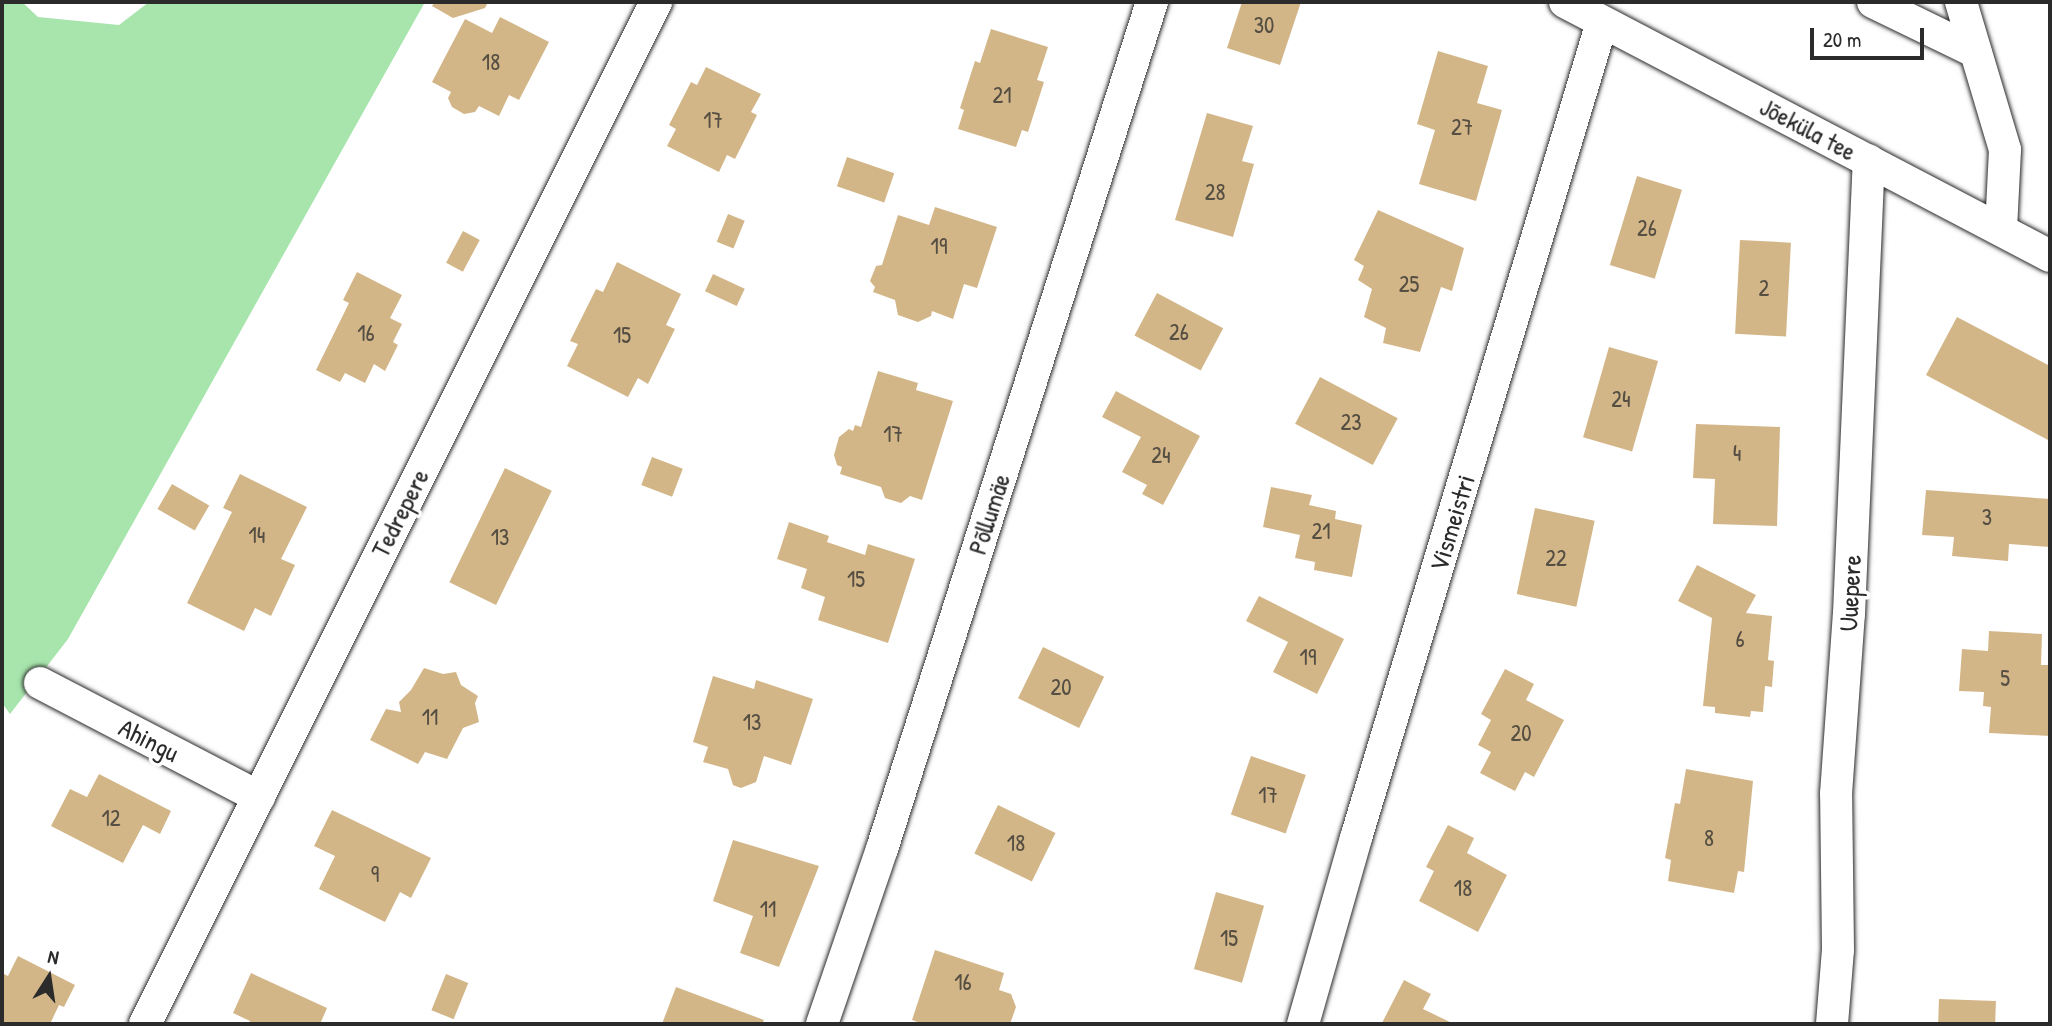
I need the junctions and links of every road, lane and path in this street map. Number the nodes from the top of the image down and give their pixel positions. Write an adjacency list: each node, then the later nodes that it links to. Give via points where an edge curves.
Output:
1 (656, 2): 12 (street, Tedrepere)
2 (1152, 2): 14 (street, Põllumäe, via 891,823)
3 (1565, 2): 6 (street, Jõeküla tee)
4 (1873, 2): 7 (street)
5 (1961, 2): 7 (street)
6 (1602, 22): 8 (street, Jõeküla tee); 15 (street, Vismeistri)
7 (1976, 52): 9 (street, via 2006,150)
8 (1868, 160): 9 (street, Jõeküla tee); 16 (street, Uuepere, via 1849,614 1836,794 1838,950)
9 (2001, 230): 10 (street, Jõeküla tee)
10 (2050, 256)
11 (40, 683): 12 (street, Ahingu)
12 (258, 797): 13 (street, Tedrepere)
13 (145, 1024)
14 (822, 1024)
15 (1303, 1024)
16 (1832, 1024)

